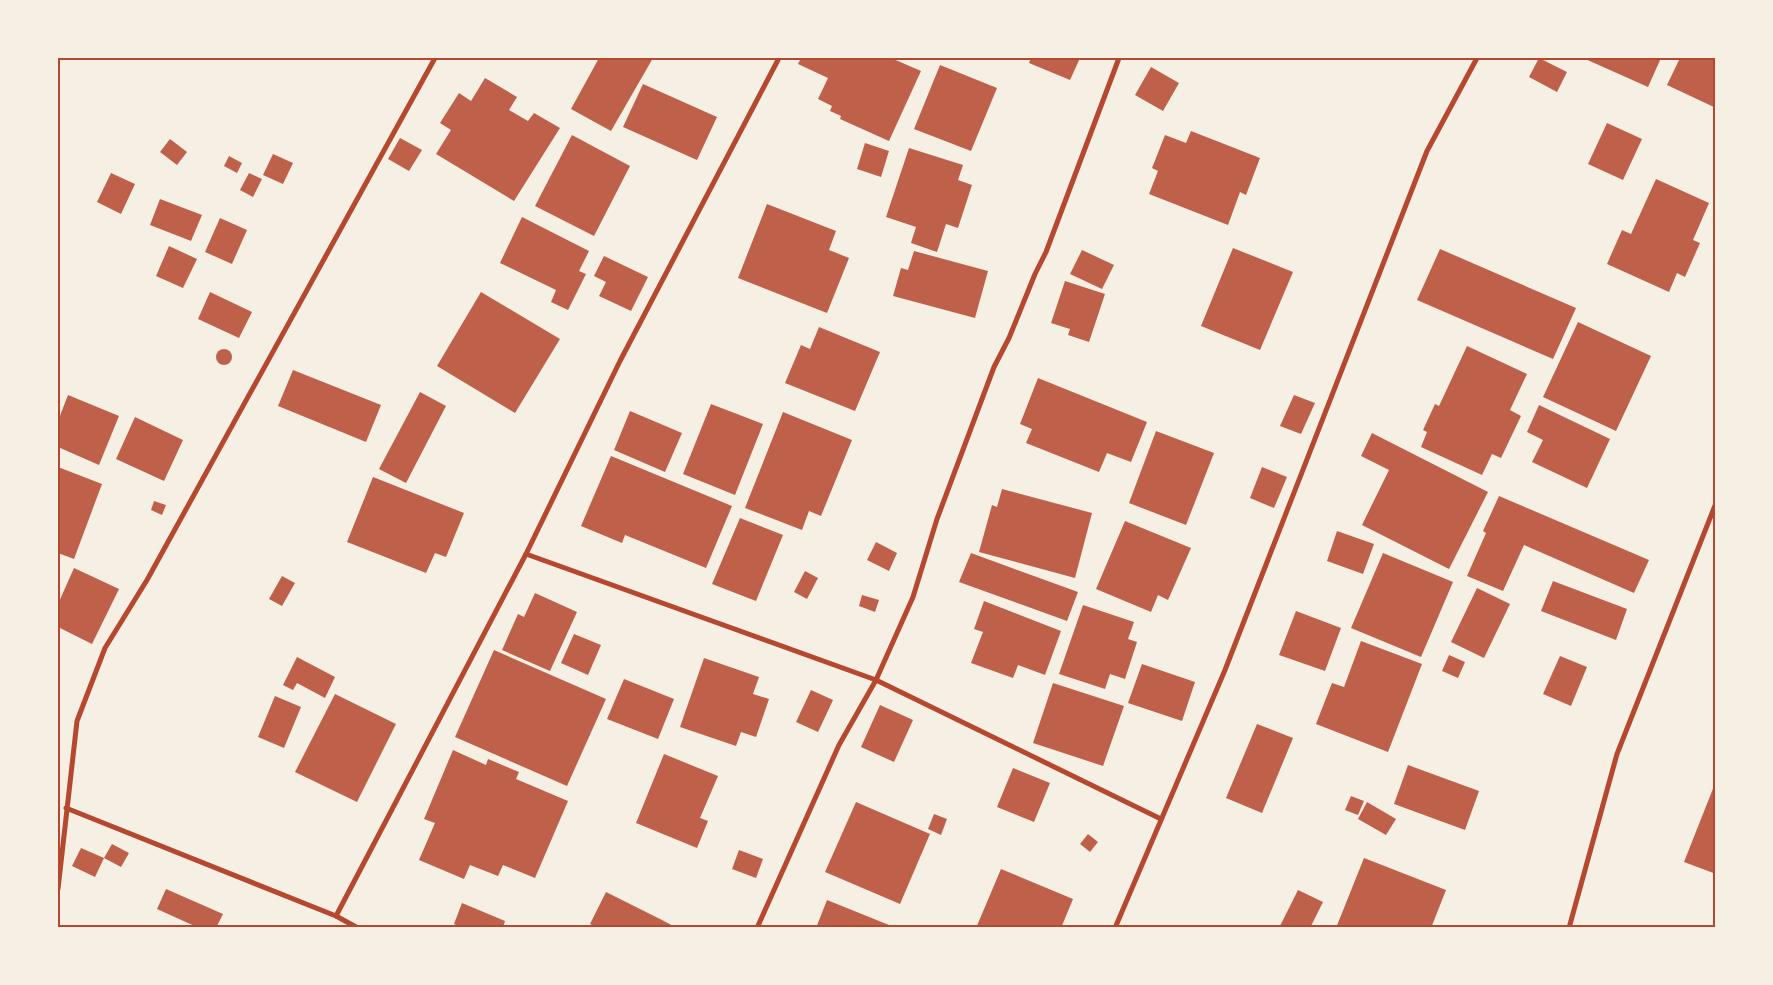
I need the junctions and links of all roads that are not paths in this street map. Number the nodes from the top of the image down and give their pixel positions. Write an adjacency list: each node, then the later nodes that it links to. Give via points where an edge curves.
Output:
1 (435, 58): 8 (street, via 147,580 105,648 77,721)
2 (779, 58): 6 (street, via 620,361)
3 (1119, 58): 7 (street, via 1046,252 994,367 937,519 913,597)
4 (1477, 58): 9 (street, via 1427,151 1225,670)
5 (1716, 503): 15 (street, via 1617,754)
6 (526, 554): 7 (street); 11 (street)
7 (876, 680): 9 (street); 13 (street, via 839,745)
8 (66, 808): 10 (street); 11 (street)
9 (1161, 819): 14 (street)
10 (58, 889)
11 (336, 916): 12 (street)
12 (358, 928)
13 (757, 928)
14 (1116, 928)
15 (1569, 928)

